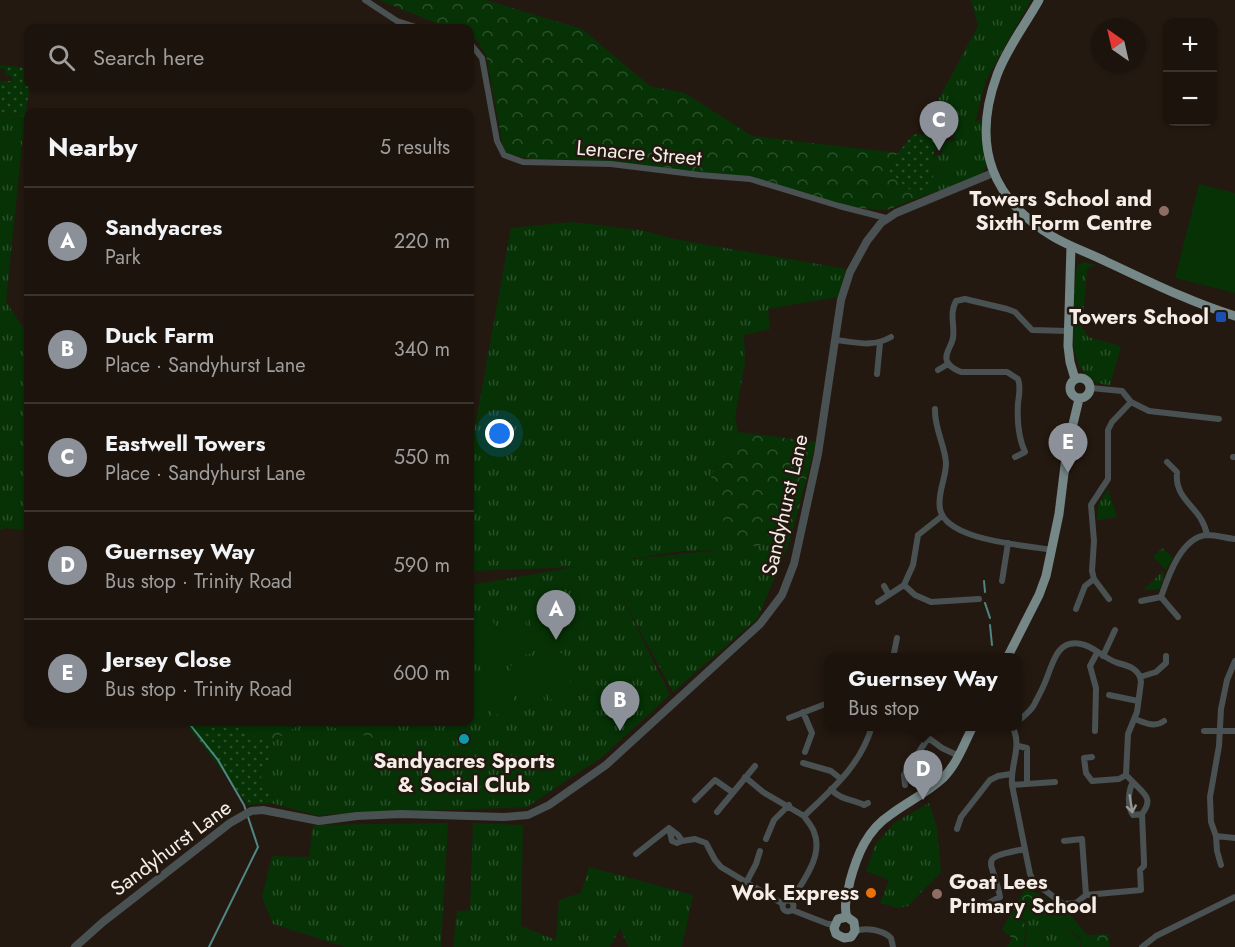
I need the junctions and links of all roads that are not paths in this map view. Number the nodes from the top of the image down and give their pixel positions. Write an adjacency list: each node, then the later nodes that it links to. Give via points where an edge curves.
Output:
1 (365, 0): 3 (street)
2 (1040, 0): 5 (main road, via 1011,45 992,91 986,130)
3 (406, 24)
4 (474, 48): 6 (street, Lenacre Street, via 482,58 497,141 510,158 750,179)
5 (993, 173): 6 (street, Sandyhurst Lane); 7 (main road, via 1014,206 1051,236)
6 (886, 218): 11 (street, Sandyhurst Lane, via 867,241 850,272)
7 (1071, 246): 8 (main road, via 1202,306); 9 (main road)
8 (1235, 316)
9 (1068, 331): 13 (street, via 1032,330 1015,312 960,300 952,310); 16 (main road)
10 (891, 337): 12 (street)
11 (835, 340): 12 (street); 117 (street, Sandyhurst Lane, via 818,454 794,564 782,595 760,624 606,765 528,815 401,814 320,821 270,811 247,813)
12 (880, 343): 15 (street)
13 (948, 364): 14 (street); 26 (street, via 961,372 1007,372 1018,379 1018,418 1025,452)
14 (938, 370)
15 (877, 374)
16 (1075, 379): 17 (main road, via 1086,379); 18 (main road, via 1070,390)
17 (1091, 388): 18 (main road, via 1088,396); 19 (street, via 1118,389)
18 (1079, 399): 34 (main road, via 1067,448)
19 (1131, 402): 22 (street, via 1149,411); 35 (street, via 1108,430 1108,478 1091,505)
20 (1206, 408): 22 (street)
21 (935, 409): 24 (street)
22 (1205, 416): 23 (street)
23 (1219, 419)
24 (935, 421): 25 (street); 28 (street, via 946,466 940,498)
25 (926, 423)
26 (1015, 457)
27 (1167, 462): 31 (street, via 1180,470 1176,480 1180,493 1200,516)
28 (942, 516): 30 (street); 33 (street, via 962,531)
29 (910, 529): 30 (street)
30 (918, 535): 37 (street)
31 (1207, 535): 32 (street); 40 (street, via 1188,545 1168,575)
32 (1235, 539)
33 (1008, 543): 34 (street); 36 (street)
34 (1052, 550): 50 (main road, via 1040,595)
35 (1094, 579): 42 (street); 45 (street, via 1084,586)
36 (1002, 581)
37 (904, 585): 39 (street); 41 (street, via 926,601)
38 (884, 586): 39 (street)
39 (889, 595): 44 (street)
40 (1161, 597): 43 (street); 46 (street)
41 (979, 599)
42 (1109, 599)
43 (1141, 601)
44 (878, 602)
45 (1076, 609)
46 (1178, 617)
47 (1115, 630): 51 (street)
48 (897, 638): 49 (street)
49 (894, 653)
50 (1009, 653)
51 (1100, 654): 54 (street, via 1133,668); 55 (street, via 1090,666); 61 (street, via 1080,644 1062,647 1054,656 1033,705)
52 (1235, 661): 71 (street, via 1225,689)
53 (1174, 665): 54 (street, via 1166,659 1156,672)
54 (1140, 677): 58 (street)
55 (1092, 678): 56 (street); 69 (street, via 1096,688)
56 (1083, 681)
57 (1109, 695): 58 (street)
58 (1137, 701): 63 (street)
59 (824, 704): 60 (street)
60 (802, 712): 62 (street); 75 (street, via 812,733)
61 (1022, 716)
62 (789, 718)
63 (1135, 719): 64 (street, via 1150,724); 81 (street, via 1128,734)
64 (1164, 721)
65 (870, 731): 83 (street, via 864,750)
66 (920, 731): 73 (street)
67 (971, 731): 76 (main road)
68 (1014, 731): 74 (street)
69 (1095, 731)
70 (1204, 731): 71 (street)
71 (1219, 731): 72 (street); 98 (street, via 1210,797)
72 (1235, 731)
73 (928, 738): 76 (street); 87 (street, via 904,775)
74 (1018, 746): 80 (street); 86 (street, via 1027,748)
75 (806, 752)
76 (959, 756): 113 (main road, via 935,785 888,815 873,830 855,864 844,908)
77 (1092, 758): 81 (street, via 1084,758 1086,773 1092,781 1119,780)
78 (803, 763): 83 (street, via 831,771)
79 (755, 766): 82 (street)
80 (1011, 774): 88 (street); 97 (street, via 990,780 961,817)
81 (1126, 775): 85 (street)
82 (746, 777): 90 (street); 93 (street, via 763,792)
83 (842, 779): 89 (street)
84 (1055, 782): 86 (street)
85 (1133, 782): 95 (street, via 1147,797); 95 (street, one-way to 95, via 1129,790 1130,812)
86 (1027, 783): 88 (street)
87 (905, 784)
88 (1012, 785): 102 (street)
89 (831, 789): 92 (street, via 848,800); 96 (street)
90 (732, 792): 91 (street, via 716,779); 94 (street)
91 (695, 800)
92 (868, 803)
93 (789, 805): 96 (street); 100 (street, via 774,820)
94 (717, 812)
95 (1142, 814): 107 (street, via 1141,890)
96 (804, 816): 109 (street, via 814,833 817,849)
97 (957, 829)
98 (1216, 836): 99 (street); 105 (street)
99 (1235, 838)
100 (766, 839)
101 (1064, 841): 107 (street, via 1082,839)
102 (1025, 849): 107 (street, via 1031,878 1045,891 1066,905); 111 (street, via 992,858 990,867 1000,897)
103 (760, 851): 106 (street)
104 (636, 854): 106 (street, via 669,828 682,841 695,839 706,843 721,867)
105 (1221, 865)
106 (747, 881): 110 (street)
107 (1086, 895)
108 (1235, 897): 119 (street, via 1156,936)
109 (791, 901): 110 (street); 112 (street)
110 (783, 904): 112 (street, via 784,910)
111 (987, 904)
112 (792, 910): 114 (street)
113 (847, 916): 114 (main road); 115 (main road, via 855,922)
114 (834, 924): 116 (main road)
115 (855, 931): 116 (main road); 118 (street, via 862,928 885,933 892,939)
116 (844, 943)
117 (75, 947)
118 (893, 947)
119 (1142, 947)

